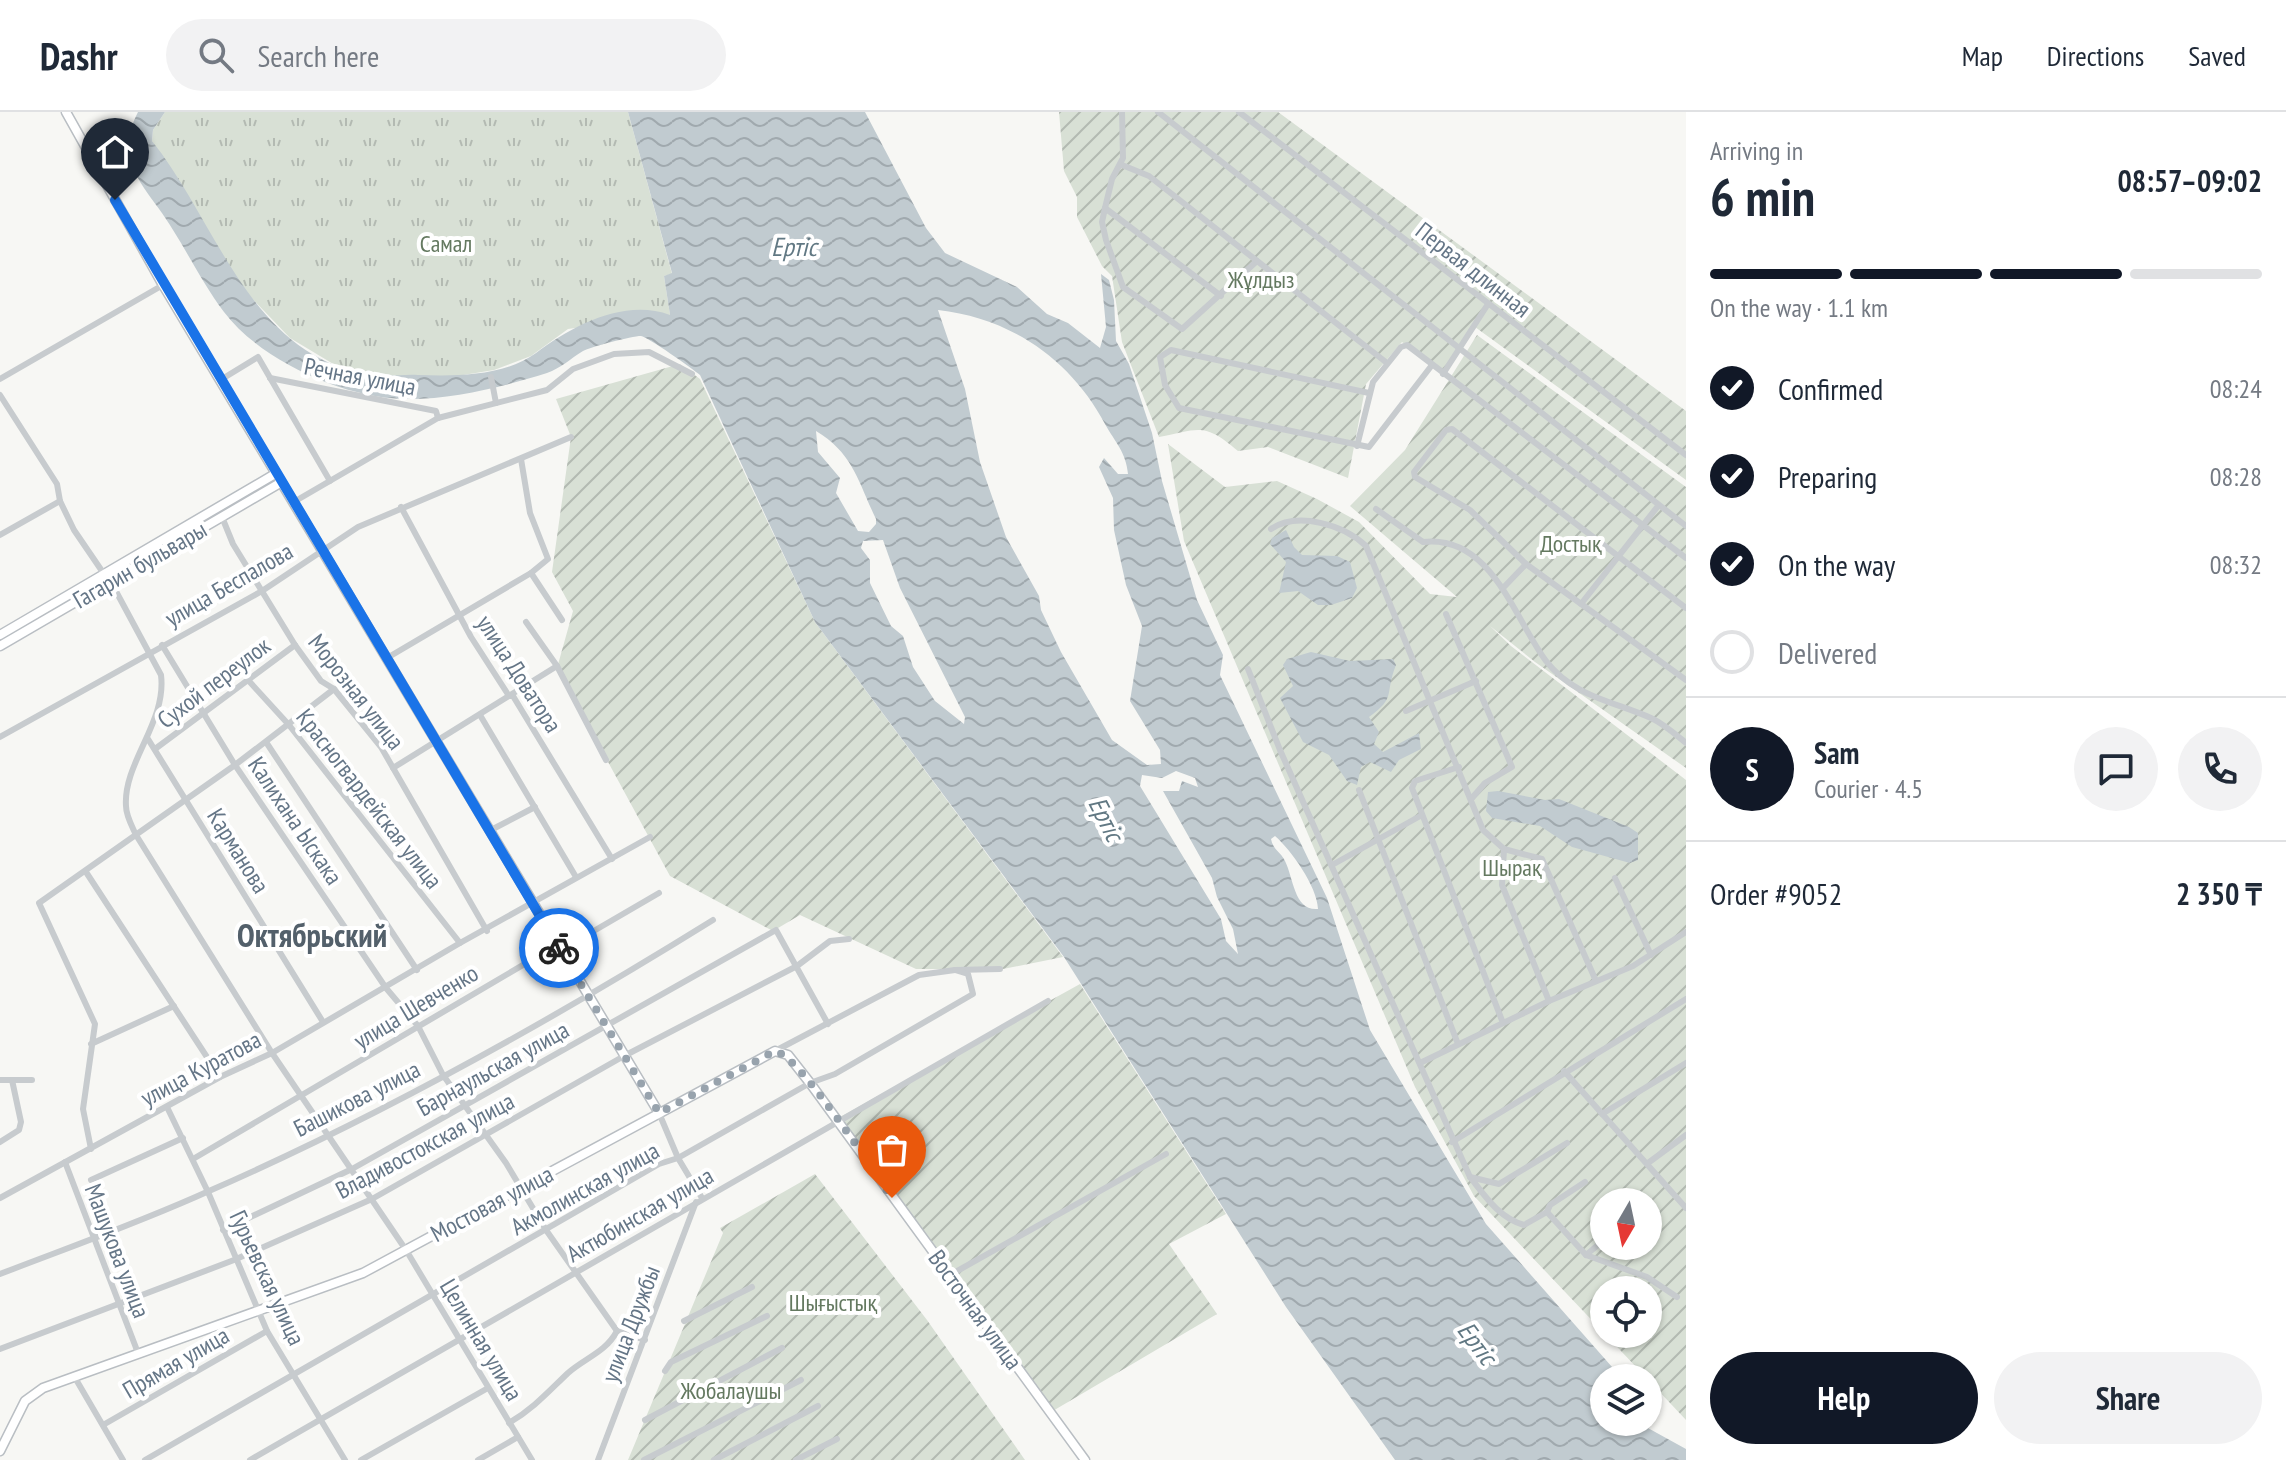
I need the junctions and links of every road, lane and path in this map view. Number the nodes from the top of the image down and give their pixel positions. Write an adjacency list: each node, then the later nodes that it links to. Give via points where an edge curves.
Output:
1 (66, 112): 8 (main road)
2 (1122, 112): 5 (street)
3 (1158, 112): 11 (street)
4 (1239, 112): 10 (street, Первая длинная)
5 (1122, 165): 6 (street, via 1112,179); 7 (street, via 1149,176)
6 (1105, 208): 9 (street); 9 (street, via 1106,240 1123,287 1182,329)
7 (1257, 261): 9 (street); 12 (street)
8 (163, 285): 18 (street); 19 (main road)
9 (1221, 296)
10 (1488, 304): 11 (street); 26 (street, Первая длинная)
11 (1459, 352): 15 (street); 33 (street)
12 (1387, 363): 13 (street, via 1407,345); 20 (street)
13 (1432, 365): 15 (street); 25 (street, via 1373,444)
14 (692, 374): 22 (street, via 649,352 614,354 573,369 547,390)
15 (1443, 374): 37 (street)
16 (491, 377): 22 (street)
17 (270, 378): 19 (street, Речная улица, via 258,357); 23 (street, Речная улица, via 436,411); 29 (street, Речная улица)
18 (0, 379)
19 (222, 379): 28 (main road)
20 (1369, 393): 25 (street); 25 (street, via 1171,350 1160,357 1165,385 1179,408)
21 (0, 395): 31 (street, via 57,484)
22 (496, 403): 23 (street)
23 (438, 418): 29 (street)
24 (571, 437): 27 (street, улица Беспалова)
25 (1357, 446)
26 (1686, 455)
27 (521, 459): 34 (street, улица Беспалова); 45 (street, via 530,513 548,559)
28 (275, 474): 30 (main road); 46 (main road, Гагарин бульвары)
29 (330, 481): 32 (street)
30 (280, 483): 32 (main road); 36 (main road, Гагарин бульвары)
31 (60, 501): 40 (street); 46 (street)
32 (292, 503): 41 (main road)
33 (1658, 506): 37 (street); 38 (street)
34 (401, 507): 41 (street, улица Беспалова); 52 (street, улица Доватора)
35 (1376, 509): 48 (street, via 1423,542 1441,540 1466,552)
36 (222, 517): 47 (main road, Гагарин бульвары); 49 (street, Морозная улица)
37 (1643, 526): 42 (street); 43 (street)
38 (1686, 526)
39 (1271, 529): 69 (street, via 1281,522 1344,528 1366,546)
40 (0, 535)
41 (322, 550): 49 (street, улица Беспалова); 61 (main road)
42 (1619, 556): 44 (street, via 1452,429 1446,430 1415,477 1470,510); 50 (street); 51 (street)
43 (1686, 558)
44 (1526, 564): 48 (street); 50 (street)
45 (531, 573): 52 (street); 54 (street)
46 (104, 574): 47 (main road); 56 (main road, Гагарин бульвары)
47 (111, 582): 59 (main road, Гагарин бульвары); 60 (street, Целинная улица)
48 (1504, 587): 78 (street, via 1546,660 1570,685 1654,719)
49 (262, 591): 57 (street, улица Беспалова); 58 (street, Морозная улица)
50 (1581, 604): 65 (street)
51 (1686, 608)
52 (458, 614): 61 (street); 68 (street, улица Доватора)
53 (1446, 614): 66 (street)
54 (562, 620)
55 (526, 622): 62 (street)
56 (0, 635)
57 (162, 645): 60 (street, улица Беспалова); 71 (street, Калихана Ыскака)
58 (295, 645): 64 (street, Сухой переулок); 67 (street, Морозная улица, via 321,681)
59 (0, 646)
60 (150, 652): 74 (street, улица Беспалова); 75 (street, Целинная улица, via 163,685)
61 (387, 658): 76 (main road)
62 (557, 666): 68 (street); 80 (street)
63 (1248, 669): 95 (street)
64 (248, 680): 71 (street, Сухой переулок); 73 (street, Красногвардейская улица)
65 (1686, 680)
66 (1476, 681): 69 (street); 85 (street, via 1512,767)
67 (334, 689): 73 (street); 83 (street, Морозная улица)
68 (509, 696): 72 (street); 94 (street, улица Доватора)
69 (1429, 701): 70 (street); 82 (street)
70 (1406, 711)
71 (203, 714): 79 (street, Сухой переулок); 81 (street, Калихана Ыскака)
72 (480, 715): 76 (street); 87 (street)
73 (289, 725): 77 (street); 105 (street, Красногвардейская улица)
74 (0, 737)
75 (148, 739): 79 (street, Карманова); 90 (street, Целинная улица, via 126,789 126,811)
76 (437, 741): 83 (street); 89 (main road)
77 (266, 742): 81 (street); 110 (street)
78 (1686, 743)
79 (155, 749): 86 (street, Карманова)
80 (606, 760)
81 (235, 765): 86 (street); 113 (street, Калихана Ыскака)
82 (1459, 767): 85 (street); 88 (street, via 1412,784)
83 (393, 768): 102 (street, Морозная улица)
84 (1359, 790): 92 (street)
85 (1472, 798): 93 (street, via 1483,830)
86 (186, 800): 90 (street); 119 (street, Карманова)
87 (535, 807): 89 (street); 97 (street)
88 (1422, 815): 92 (street); 120 (street)
89 (489, 831): 100 (main road)
90 (136, 835): 96 (street); 127 (street, Целинная улица)
91 (650, 837): 94 (street, улица Куратова)
92 (1375, 838): 95 (street); 125 (street)
93 (1504, 849): 112 (street, via 1542,859); 117 (street, via 1502,885)
94 (612, 859): 97 (street, улица Куратова)
95 (1332, 865): 129 (street)
96 (86, 872): 118 (street); 124 (street, Машукова улица, via 39,903 92,1014)
97 (576, 877): 100 (street, улица Куратова)
98 (1615, 878): 107 (street)
99 (659, 893): 106 (street, улица Шевченко, via 580,939)
100 (532, 903): 102 (street, улица Куратова); 106 (main road)
101 (713, 920): 114 (street, Башикова улица)
102 (487, 931): 105 (street, улица Куратова)
103 (1686, 932): 107 (street)
104 (849, 939): 108 (street, Владивостокская улица, via 830,941)
105 (460, 943): 110 (street, улица Куратова)
106 (557, 945): 114 (main road); 122 (street, улица Шевченко)
107 (1651, 955): 112 (street)
108 (797, 966): 121 (street); 123 (street, Барнаульская улица, via 776,930); 128 (street, Владивостокская улица)
109 (1000, 969): 111 (street, Мостовая улица)
110 (417, 970): 113 (street, улица Куратова)
111 (955, 970): 121 (street, Мостовая улица, via 919,975); 137 (street, Акмолинская улица, via 968,974 973,994 835,1074)
112 (1596, 981): 117 (street)
113 (386, 988): 119 (street, улица Куратова); 122 (street, Калихана Ыскака)
114 (587, 995): 123 (main road); 132 (street, Башикова улица)
115 (1686, 999): 131 (street)
116 (1048, 1001): 143 (street, Актюбинская улица)
117 (1549, 1001): 120 (street)
118 (174, 1006): 124 (street); 133 (street)
119 (323, 1022): 127 (street, улица Куратова)
120 (1503, 1023): 125 (street)
121 (828, 1024): 126 (street, Мостовая улица)
122 (418, 1026): 132 (street, Калихана Ыскака); 138 (street, улица Шевченко)
123 (604, 1026): 128 (main road); 139 (street, Барнаульская улица)
124 (91, 1044): 151 (street, Машукова улица, via 83,1109)
125 (1458, 1044): 129 (street)
126 (775, 1051): 137 (main road, Восточная улица, via 788,1055); 141 (main road, Мостовая улица)
127 (272, 1053): 133 (street, улица Куратова); 138 (street, Целинная улица)
128 (624, 1056): 141 (main road); 146 (street, Владивостокская улица)
129 (1420, 1063): 149 (street)
130 (1686, 1063): 142 (street)
131 (1564, 1071): 142 (street); 149 (street)
132 (443, 1075): 139 (street, Калихана Ыскака); 145 (street, Башикова улица)
133 (220, 1077): 140 (street, улица Куратова)
134 (0, 1080): 135 (street)
135 (12, 1080): 136 (street); 148 (street, via 21,1122 19,1130)
136 (32, 1080)
137 (810, 1083): 143 (main road, Восточная улица); 153 (street, Акмолинская улица)
138 (301, 1097): 145 (street, Целинная улица); 154 (street, улица Шевченко)
139 (465, 1105): 146 (street, Калихана Ыскака); 157 (street, Барнаульская улица)
140 (167, 1107): 147 (street, Гурьевская улица); 151 (street, улица Куратова)
141 (659, 1113): 153 (street); 161 (main road, Мостовая улица)
142 (1602, 1114): 156 (street)
143 (839, 1124): 165 (street, Актюбинская улица); 177 (main road, Восточная улица)
144 (1686, 1135): 156 (street)
145 (328, 1136): 157 (street, Целинная улица); 162 (street, Башикова улица)
146 (485, 1137): 161 (street, Калихана Ыскака); 164 (street, Владивостокская улица)
147 (183, 1138): 154 (street, Гурьевская улица); 159 (street)
148 (0, 1142)
149 (1452, 1142): 158 (street)
150 (1567, 1143): 158 (street, via 1499,1184)
151 (91, 1149): 155 (street, улица Куратова)
152 (1166, 1154): 177 (street)
153 (678, 1158): 165 (street); 169 (street, Акмолинская улица)
154 (193, 1159): 162 (street, Гурьевская улица)
155 (65, 1162): 163 (street, улица Куратова); 170 (street, Машукова улица)
156 (1648, 1163): 166 (street)
157 (352, 1169): 164 (street, Целинная улица); 168 (street, Барнаульская улица)
158 (1470, 1177): 167 (street, via 1493,1207 1516,1223 1524,1225)
159 (91, 1180)
160 (1585, 1182): 167 (street)
161 (521, 1189): 169 (street, Калихана Ыскака); 171 (main road, Мостовая улица)
162 (208, 1192): 168 (street, Гурьевская улица); 170 (street, Башикова улица)
163 (0, 1198)
164 (372, 1199): 171 (street, Целинная улица); 174 (street, Владивостокская улица)
165 (699, 1199): 175 (street, Актюбинская улица); 188 (street, улица Дружбы)
166 (1686, 1208)
167 (1547, 1212): 173 (street)
168 (223, 1230): 174 (street, Гурьевская улица)
169 (546, 1230): 175 (street, Калихана Ыскака); 179 (street, Акмолинская улица)
170 (91, 1239): 176 (street, Башикова улица); 181 (street, Машукова улица)
171 (406, 1250): 179 (street, Целинная улица); 182 (main road, Мостовая улица, via 363,1273)
172 (1590, 1252): 173 (street)
173 (1586, 1255): 180 (street, via 1647,1277)
174 (234, 1260): 181 (street, Владивостокская улица); 182 (street, Гурьевская улица)
175 (578, 1272): 186 (street, Калихана Ыскака); 187 (street, Актюбинская улица)
176 (0, 1274)
177 (950, 1275): 216 (main road, Восточная улица)
178 (752, 1287): 184 (street)
179 (433, 1294): 187 (street, Целинная улица); 193 (street, Акмолинская улица)
180 (1677, 1297)
181 (117, 1304): 190 (street, Владивостокская улица); 191 (street, Машукова улица)
182 (257, 1311): 185 (street, Гурьевская улица); 191 (main road, Мостовая улица)
183 (767, 1316): 192 (street, via 671,1362)
184 (684, 1321)
185 (267, 1331): 193 (street, Гурьевская улица); 201 (street, Прямая улица)
186 (617, 1331): 188 (street); 200 (street, via 610,1345)
187 (459, 1340): 196 (street, Целинная улица); 198 (street, Актюбинская улица)
188 (645, 1340): 212 (street, улица Дружбы)
189 (782, 1348): 199 (street)
190 (0, 1349)
191 (138, 1353): 194 (main road, Мостовая улица)
192 (665, 1371)
193 (293, 1373): 198 (street, Гурьевская улица); 206 (street, Акмолинская улица)
194 (74, 1376): 201 (street); 204 (main road, Мостовая улица, via 25,1401)
195 (801, 1380): 213 (street)
196 (488, 1388): 200 (street, Целинная улица); 209 (street)
197 (818, 1406): 214 (street)
198 (321, 1420): 207 (street, Актюбинская улица); 208 (street, Гурьевская улица)
199 (645, 1420)
200 (509, 1423): 202 (street, Целинная улица)
201 (103, 1425): 205 (street)
202 (518, 1437): 210 (street); 211 (street, Целинная улица)
203 (837, 1439): 215 (street)
204 (0, 1451)
205 (123, 1460)
206 (145, 1460)
207 (250, 1460)
208 (345, 1460)
209 (361, 1460)
210 (478, 1460)
211 (532, 1460)
212 (598, 1460)
213 (644, 1460)
214 (714, 1460)
215 (796, 1460)
216 (1085, 1460)

